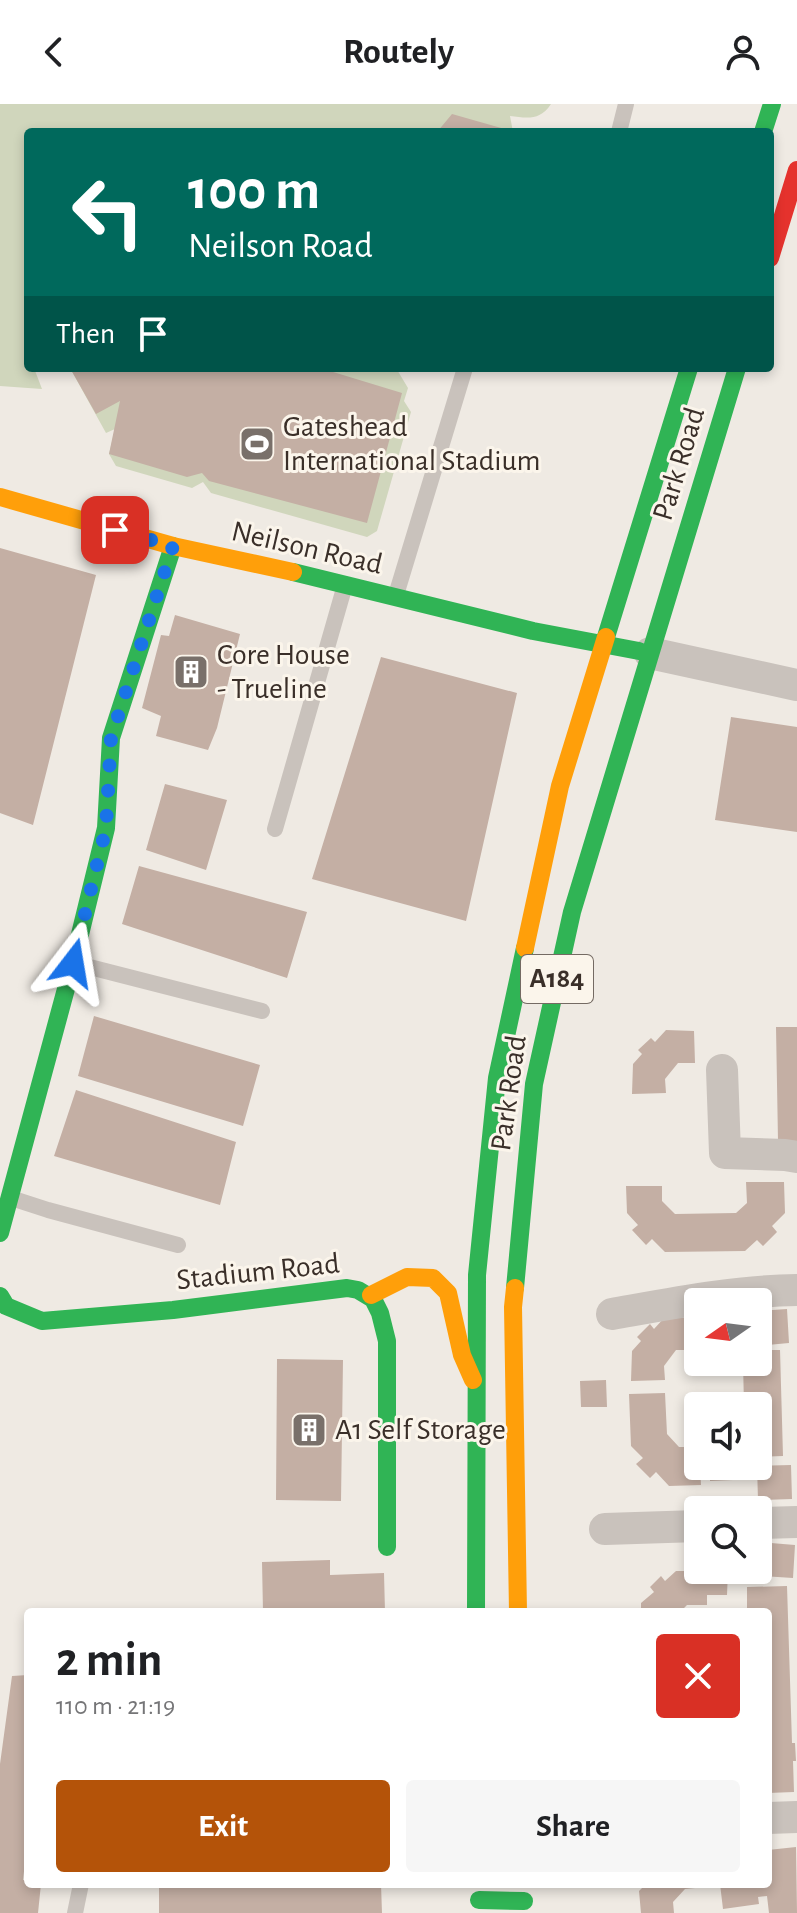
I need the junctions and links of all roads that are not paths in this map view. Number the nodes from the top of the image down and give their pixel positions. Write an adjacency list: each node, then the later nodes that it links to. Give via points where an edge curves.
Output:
1 (626, 104): 3 (lane)
2 (772, 104): 4 (main road)
3 (620, 128)
4 (764, 128)
5 (797, 170): 6 (main road)
6 (774, 245)
7 (464, 372): 13 (lane)
8 (688, 372): 14 (main road, Park Road / A184)
9 (736, 372): 15 (main road, Park Road / A184)
10 (0, 497): 11 (main road, Neilson Road)
11 (173, 546): 12 (main road, Neilson Road); 18 (main road, via 111,738 106,828)
12 (346, 584): 13 (main road, Neilson Road); 17 (lane)
13 (396, 597): 14 (main road, Neilson Road)
14 (603, 643): 15 (main road, Neilson Road); 29 (main road, Park Road / A184, via 560,786 497,1078 477,1275)
15 (650, 653): 16 (street); 36 (main road, Park Road / A184, via 572,912 534,1084 513,1307)
16 (797, 685)
17 (275, 829)
18 (73, 963): 19 (lane); 22 (main road)
19 (262, 1011)
20 (722, 1070): 21 (street, via 725,1153)
21 (797, 1157)
22 (10, 1198): 23 (main road); 24 (lane)
23 (0, 1233)
24 (178, 1245)
25 (797, 1290): 28 (street, via 717,1295)
26 (371, 1295): 27 (main road, Stadium Road, via 347,1288 42,1321 6,1306); 29 (main road, via 407,1277 433,1278 448,1293 462,1355); 34 (main road, Stadium Road, via 387,1341)
27 (0, 1296)
28 (612, 1314)
29 (477, 1390): 35 (main road, Park Road / A184)
30 (797, 1522): 31 (street)
31 (772, 1523)
32 (684, 1526): 33 (street)
33 (605, 1529)
34 (387, 1547)
35 (476, 1608)
36 (518, 1608)
37 (797, 1817): 38 (street)
38 (772, 1818)
39 (80, 1888): 42 (lane)
40 (479, 1899): 41 (main road)
41 (524, 1899)
42 (75, 1913)

